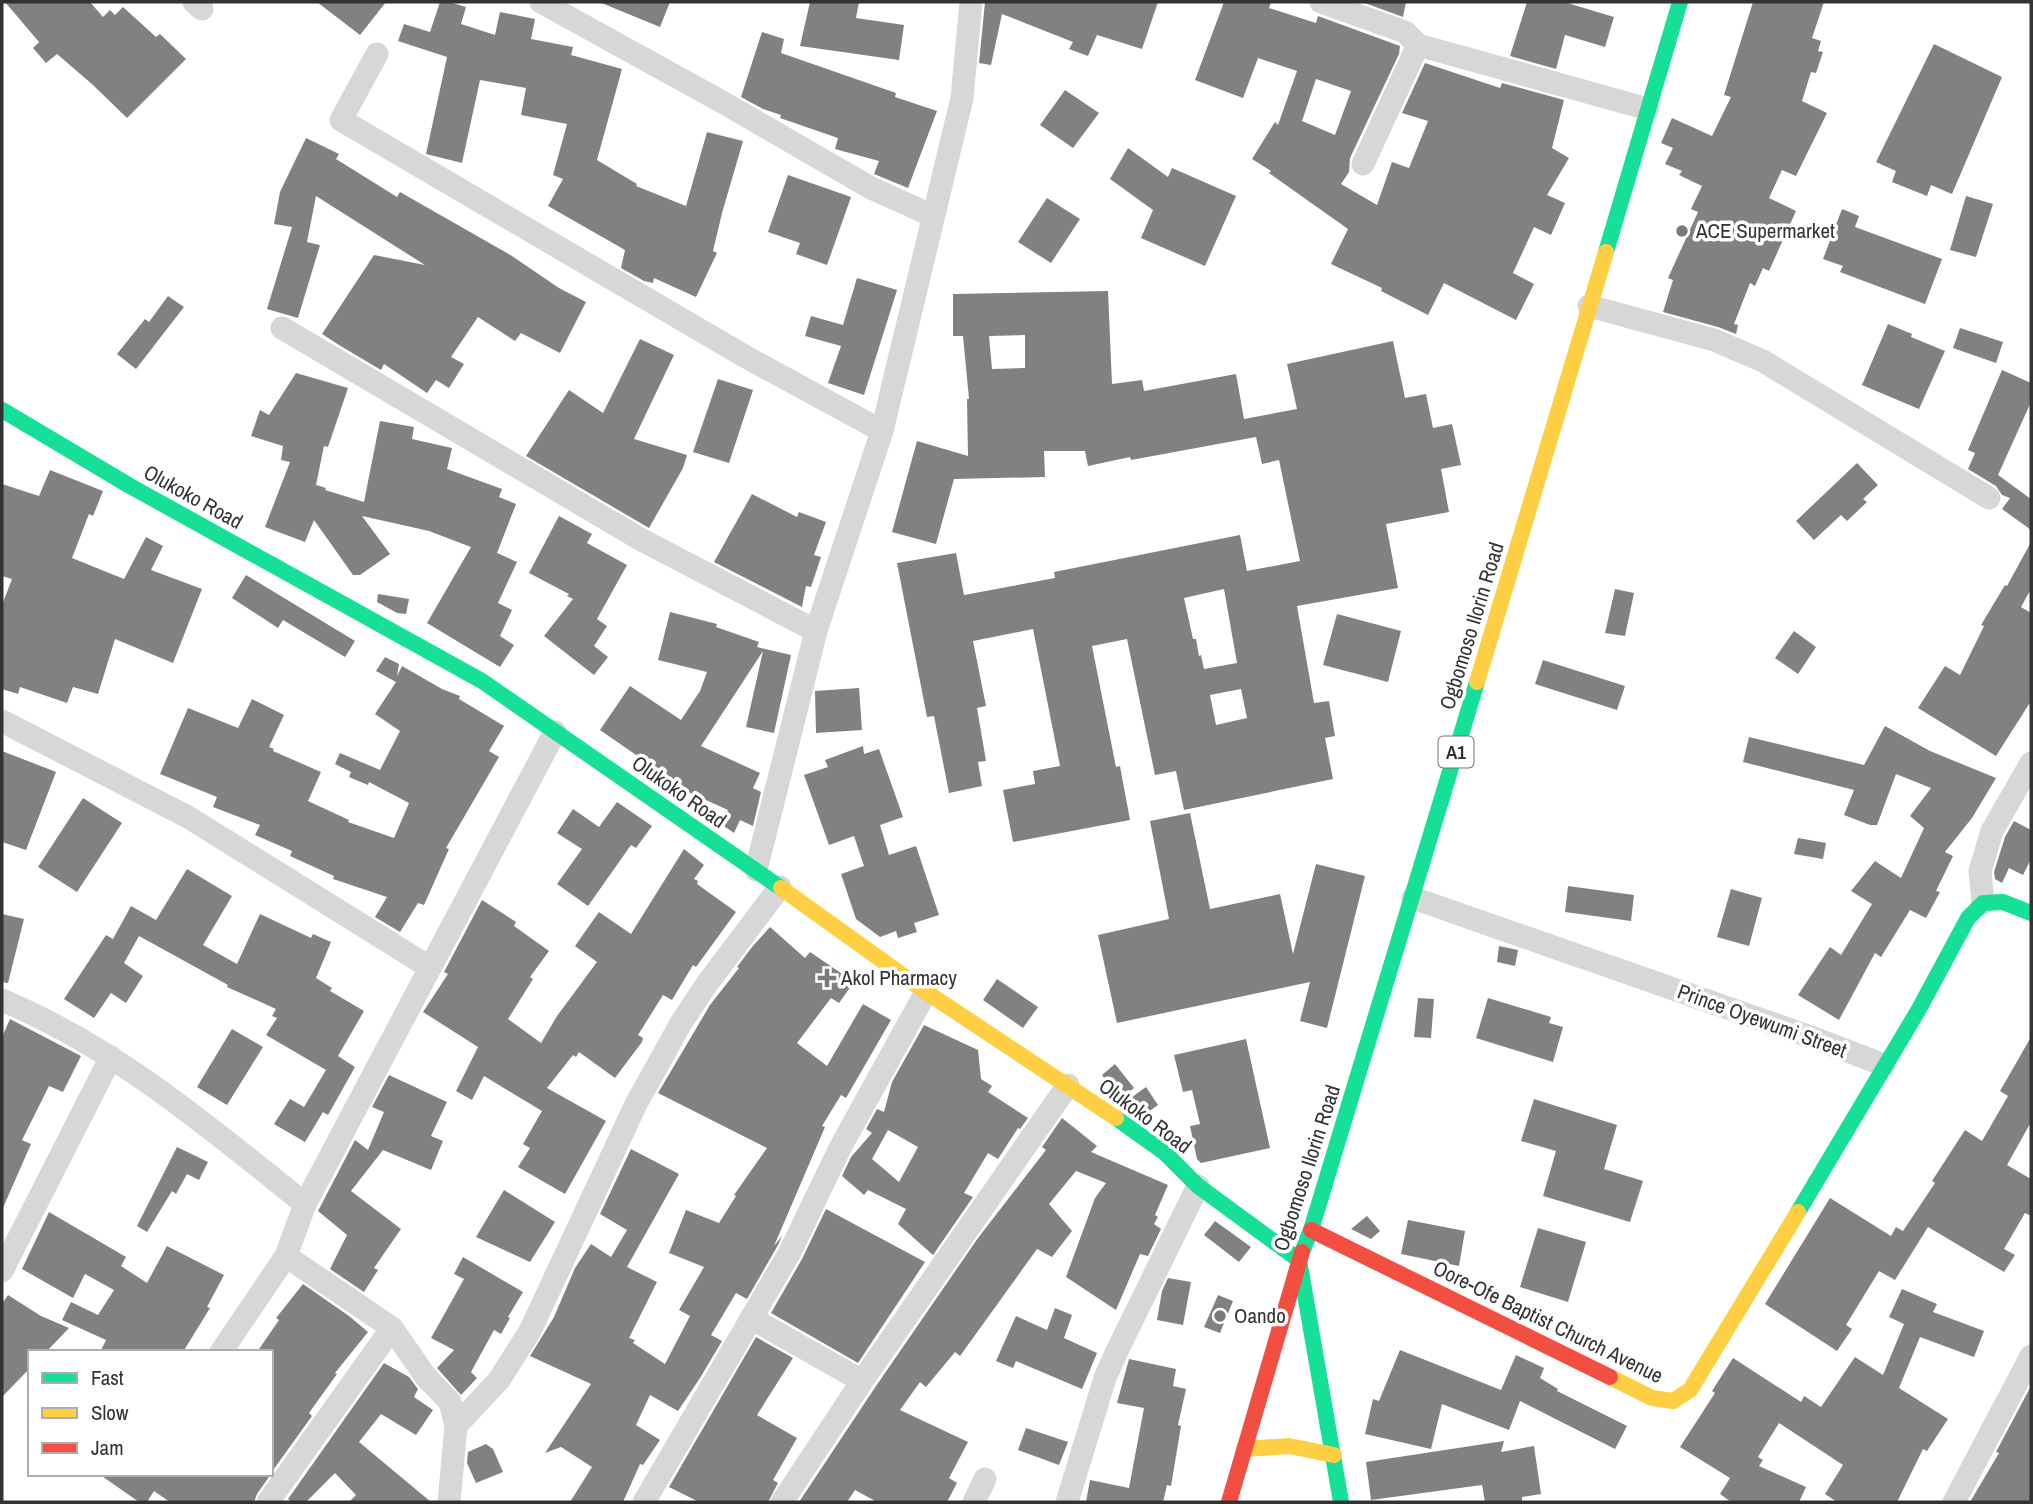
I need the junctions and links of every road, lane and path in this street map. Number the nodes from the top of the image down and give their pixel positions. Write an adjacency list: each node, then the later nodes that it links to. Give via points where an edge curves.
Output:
1 (541, 2): 9 (street, via 871,188)
2 (971, 2): 9 (street, via 962,98)
3 (1321, 2): 5 (street, via 1405,32)
4 (1680, 2): 7 (main road, Ogbomoso Ilorin Road / A1)
5 (1418, 45): 7 (street); 8 (street)
6 (377, 54): 13 (street, via 341,120)
7 (1648, 109): 10 (main road, Ogbomoso Ilorin Road / A1)
8 (1363, 164)
9 (933, 216): 13 (street)
10 (1589, 306): 14 (street, via 1714,340 1763,361); 21 (main road, Ogbomoso Ilorin Road / A1)
11 (282, 328): 15 (street, via 640,539)
12 (2, 410): 17 (main road, Olukoko Road, via 482,681)
13 (881, 431): 15 (street)
14 (1989, 498)
15 (816, 631): 19 (street)
16 (2, 720): 24 (street, via 188,817)
17 (555, 732): 19 (main road, Olukoko Road); 24 (street)
18 (2031, 763): 22 (street, via 1992,831 1980,871)
19 (756, 870): 20 (main road, Olukoko Road)
20 (780, 887): 25 (main road, Olukoko Road); 41 (street, via 681,1023 636,1104 530,1331 499,1380)
21 (1413, 898): 28 (street, Prince Oyewumi Street); 32 (main road, Ogbomoso Ilorin Road / A1)
22 (1983, 903): 23 (main road, via 2003,902); 28 (main road, via 1968,918)
23 (2031, 913)
24 (429, 967): 31 (street)
25 (926, 992): 29 (main road, Olukoko Road); 36 (street)
26 (2, 1000): 27 (street, via 46,1019)
27 (111, 1057): 31 (street, via 192,1113); 35 (street)
28 (1884, 1065): 32 (main road, Oore-Ofe Baptist Church Avenue, via 1701,1375 1673,1401 1652,1398)
29 (1068, 1085): 30 (main road, Olukoko Road, via 1165,1153); 40 (street)
30 (1198, 1186): 34 (main road, Olukoko Road); 50 (street, via 1105,1378)
31 (305, 1204): 33 (street)
32 (1311, 1230): 34 (main road, Ogbomoso Ilorin Road / A1)
33 (286, 1256): 37 (street); 38 (street)
34 (1299, 1260): 42 (main road, Ogbomoso Ilorin Road / A1); 43 (main road)
35 (2, 1271)
36 (751, 1318): 40 (street); 47 (street)
37 (392, 1328): 41 (street, via 450,1402); 45 (street)
38 (222, 1350)
39 (2031, 1356): 53 (street)
40 (862, 1381): 48 (street)
41 (456, 1426): 46 (street)
42 (1244, 1449): 43 (main road, via 1303,1445); 51 (main road, Ogbomoso Ilorin Road / A1)
43 (1334, 1455): 52 (main road)
44 (985, 1479): 49 (street)
45 (268, 1502)
46 (449, 1502)
47 (644, 1502)
48 (782, 1502)
49 (974, 1502)
50 (1067, 1502)
51 (1229, 1502)
52 (1341, 1502)
53 (1954, 1502)

